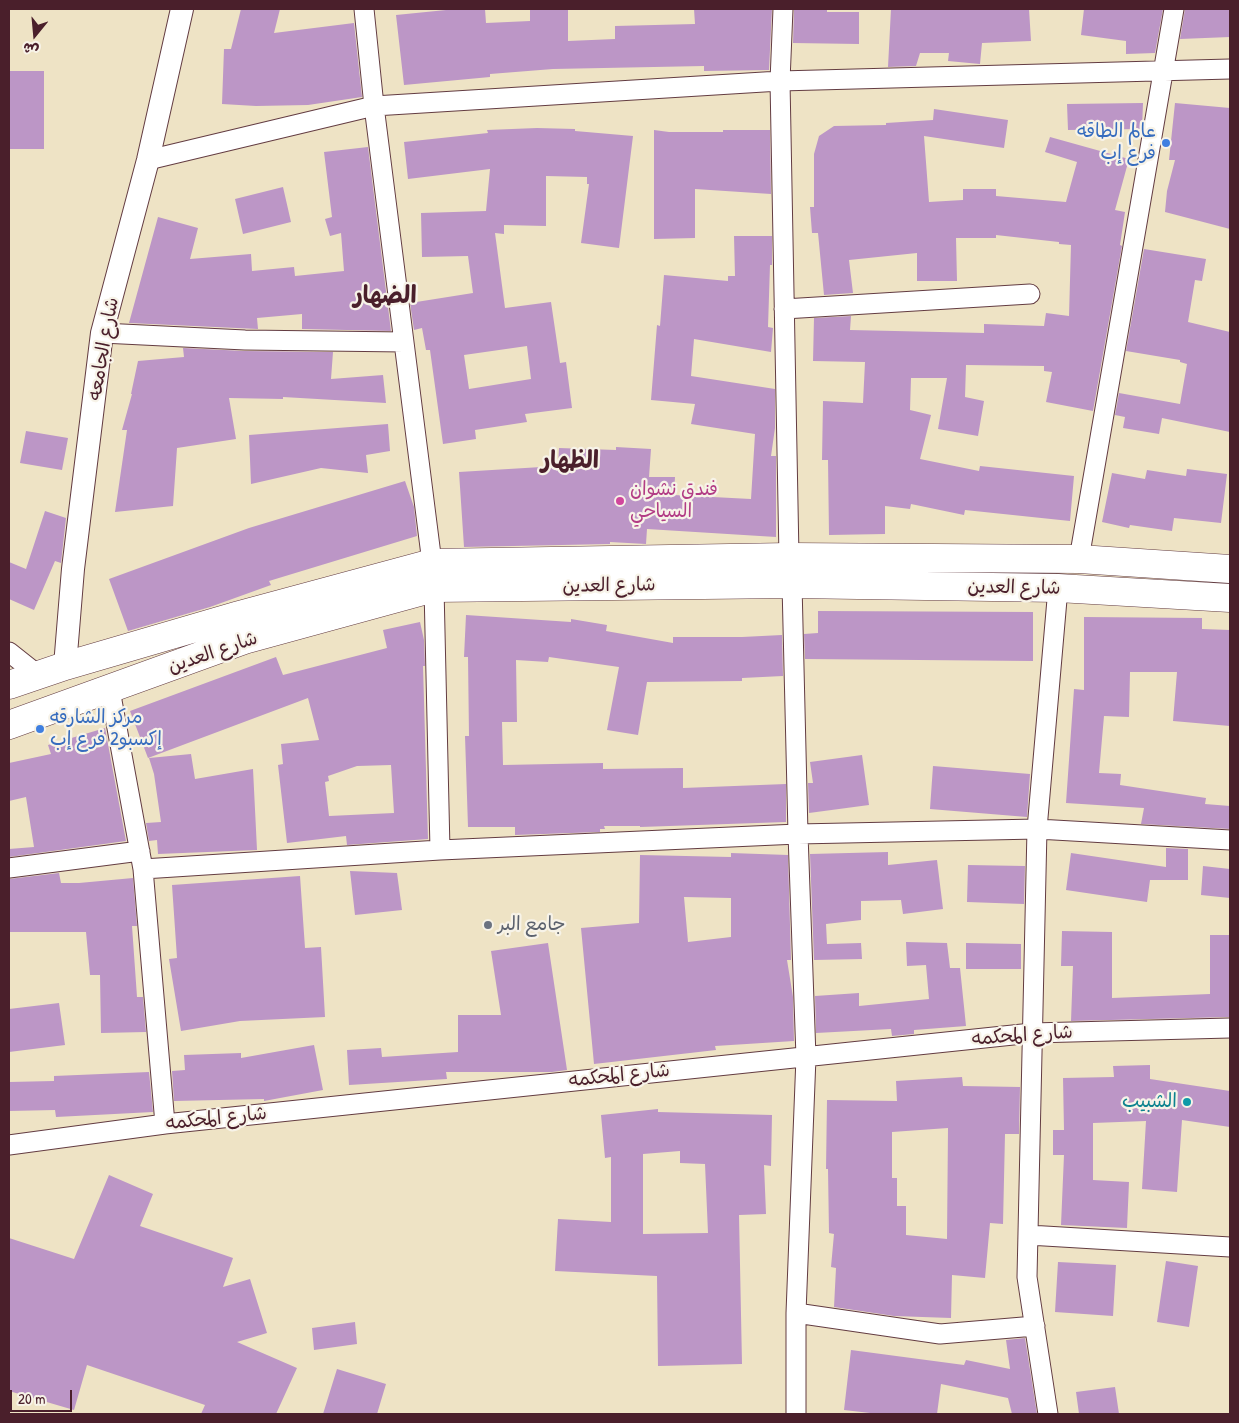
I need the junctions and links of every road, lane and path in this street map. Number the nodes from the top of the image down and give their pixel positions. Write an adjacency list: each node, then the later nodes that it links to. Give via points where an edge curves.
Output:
1 (182, 9): 9 (street, شارع الجامعه)
2 (364, 9): 8 (street)
3 (782, 9): 7 (street)
4 (1174, 9): 6 (street)
5 (1230, 69): 6 (street)
6 (1164, 72): 7 (street); 15 (street)
7 (780, 81): 8 (street); 11 (street)
8 (374, 106): 9 (street); 13 (street)
9 (148, 160): 12 (street, شارع الجامعه)
10 (1030, 294): 11 (street)
11 (784, 309): 14 (street)
12 (102, 333): 13 (street, via 245,340); 22 (street, شارع الجامعه, via 73,569)
13 (404, 342): 17 (street)
14 (789, 557): 15 (main road, شارع العدين); 17 (main road, شارع العدين)
15 (1079, 559): 16 (main road, شارع العدين)
16 (1230, 569)
17 (433, 576): 18 (main road, شارع العدين); 22 (main road, شارع العدين, via 236,616); 25 (main road, شارع العدين, via 244,640); 30 (street)
18 (792, 584): 19 (main road, شارع العدين); 28 (street)
19 (1058, 588): 20 (main road, شارع العدين); 27 (street)
20 (1230, 598)
21 (9, 652): 23 (street)
22 (65, 666): 23 (main road, شارع العدين)
23 (38, 675): 24 (main road, شارع العدين)
24 (9, 685)
25 (110, 690): 26 (main road, شارع العدين); 31 (street)
26 (9, 725)
27 (1037, 829): 28 (street); 29 (street); 34 (street)
28 (798, 834): 30 (street); 35 (street)
29 (1230, 840)
30 (440, 850): 31 (street)
31 (141, 860): 32 (street); 36 (street)
32 (9, 868)
33 (1230, 1028): 34 (street, شارع المحكمه)
34 (1032, 1033): 35 (street, شارع المحكمه); 38 (street)
35 (806, 1057): 36 (street, شارع المحكمه); 40 (street)
36 (165, 1124): 37 (street, شارع المحكمه)
37 (9, 1145)
38 (1028, 1235): 39 (street); 41 (street, via 1027,1277)
39 (1230, 1247)
40 (796, 1313): 41 (street, via 940,1334); 42 (street)
41 (1035, 1326): 43 (street)
42 (796, 1414)
43 (1048, 1414)

